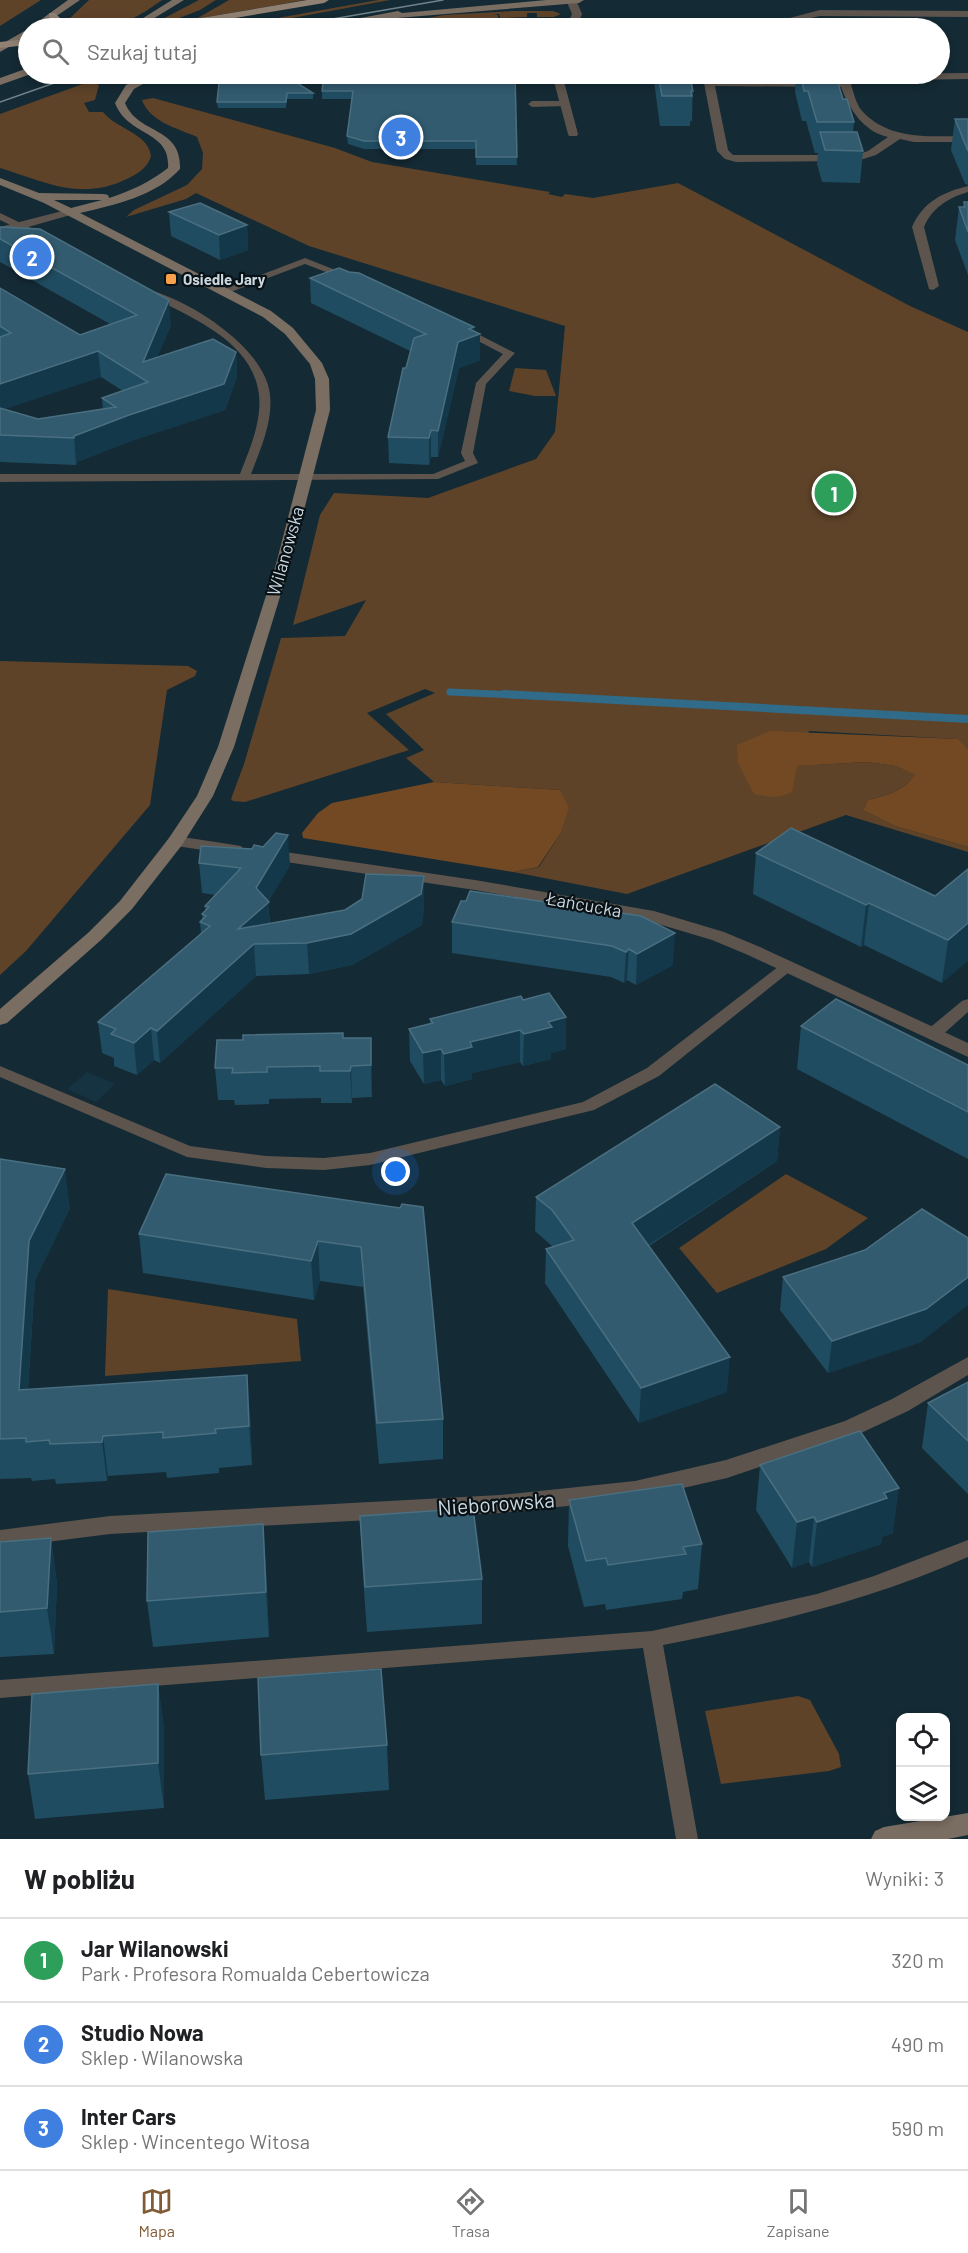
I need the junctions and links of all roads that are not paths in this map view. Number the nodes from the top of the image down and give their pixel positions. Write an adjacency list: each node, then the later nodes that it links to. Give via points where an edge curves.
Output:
1 (75, 0): 8 (street)
2 (179, 0): 12 (street)
3 (324, 0): 13 (main road)
4 (492, 0): 9 (street, via 423,8)
5 (571, 0): 6 (street); 9 (street); 15 (street)
6 (579, 0)
7 (968, 14): 16 (street, via 820,13)
8 (52, 15): 10 (street); 11 (main road)
9 (387, 17): 14 (street)
10 (48, 18)
11 (55, 18)
12 (149, 18)
13 (219, 18)
14 (381, 18)
15 (576, 18)
16 (798, 18)
17 (18, 38): 19 (street)
18 (18, 44): 19 (main road)
19 (3, 46)
20 (18, 75): 23 (street)
21 (950, 76): 22 (street)
22 (968, 76)
23 (0, 82)
24 (136, 84): 36 (street, via 120,103 121,110 132,121 168,141 174,153 174,169 151,186)
25 (558, 84): 29 (street)
26 (709, 84): 31 (street, via 723,152 736,159 857,158)
27 (845, 84): 31 (street, via 858,113 884,133)
28 (532, 104): 29 (lane)
29 (563, 104): 30 (street)
30 (573, 134)
31 (897, 137): 32 (street)
32 (968, 139)
33 (0, 181): 35 (street, Wilanowska)
34 (968, 189): 44 (street, via 945,197 930,207 920,221 918,227)
35 (36, 196): 36 (street); 37 (street, Wilanowska)
36 (120, 198): 37 (street)
37 (70, 212): 39 (street); 45 (street, Wilanowska)
38 (0, 216): 39 (lane)
39 (19, 226): 40 (street); 41 (lane)
40 (0, 231)
41 (36, 234)
42 (138, 285): 48 (lane, via 207,322 238,345 261,376 264,411)
43 (364, 285): 45 (lane, via 305,261)
44 (933, 286)
45 (224, 291): 49 (street, Wilanowska, via 289,331 316,363 322,379 323,410)
46 (448, 323): 49 (lane, via 510,353 481,383 467,453 472,464 434,477)
47 (0, 478): 48 (lane)
48 (244, 478): 49 (lane)
49 (306, 478): 50 (street, Wilanowska, via 226,747 205,796)
50 (176, 841): 51 (street, Łańcucka, via 648,915 718,936); 53 (street, Wilanowska, via 126,905)
51 (788, 966): 54 (street, Łańcucka); 56 (lane, via 654,1072 588,1106 370,1159 324,1164 266,1162 187,1151)
52 (968, 1004): 54 (lane)
53 (0, 1019)
54 (933, 1034): 55 (street, Łańcucka)
55 (968, 1052)
56 (0, 1071)
57 (968, 1365): 58 (street, Nieborowska, via 853,1427 727,1469 635,1490 500,1504 110,1525)
58 (0, 1539)
59 (968, 1548): 60 (lane, via 823,1602)
60 (652, 1639): 61 (lane); 63 (lane)
61 (0, 1689)
62 (968, 1824): 64 (street)
63 (687, 1839)
64 (884, 1839)

